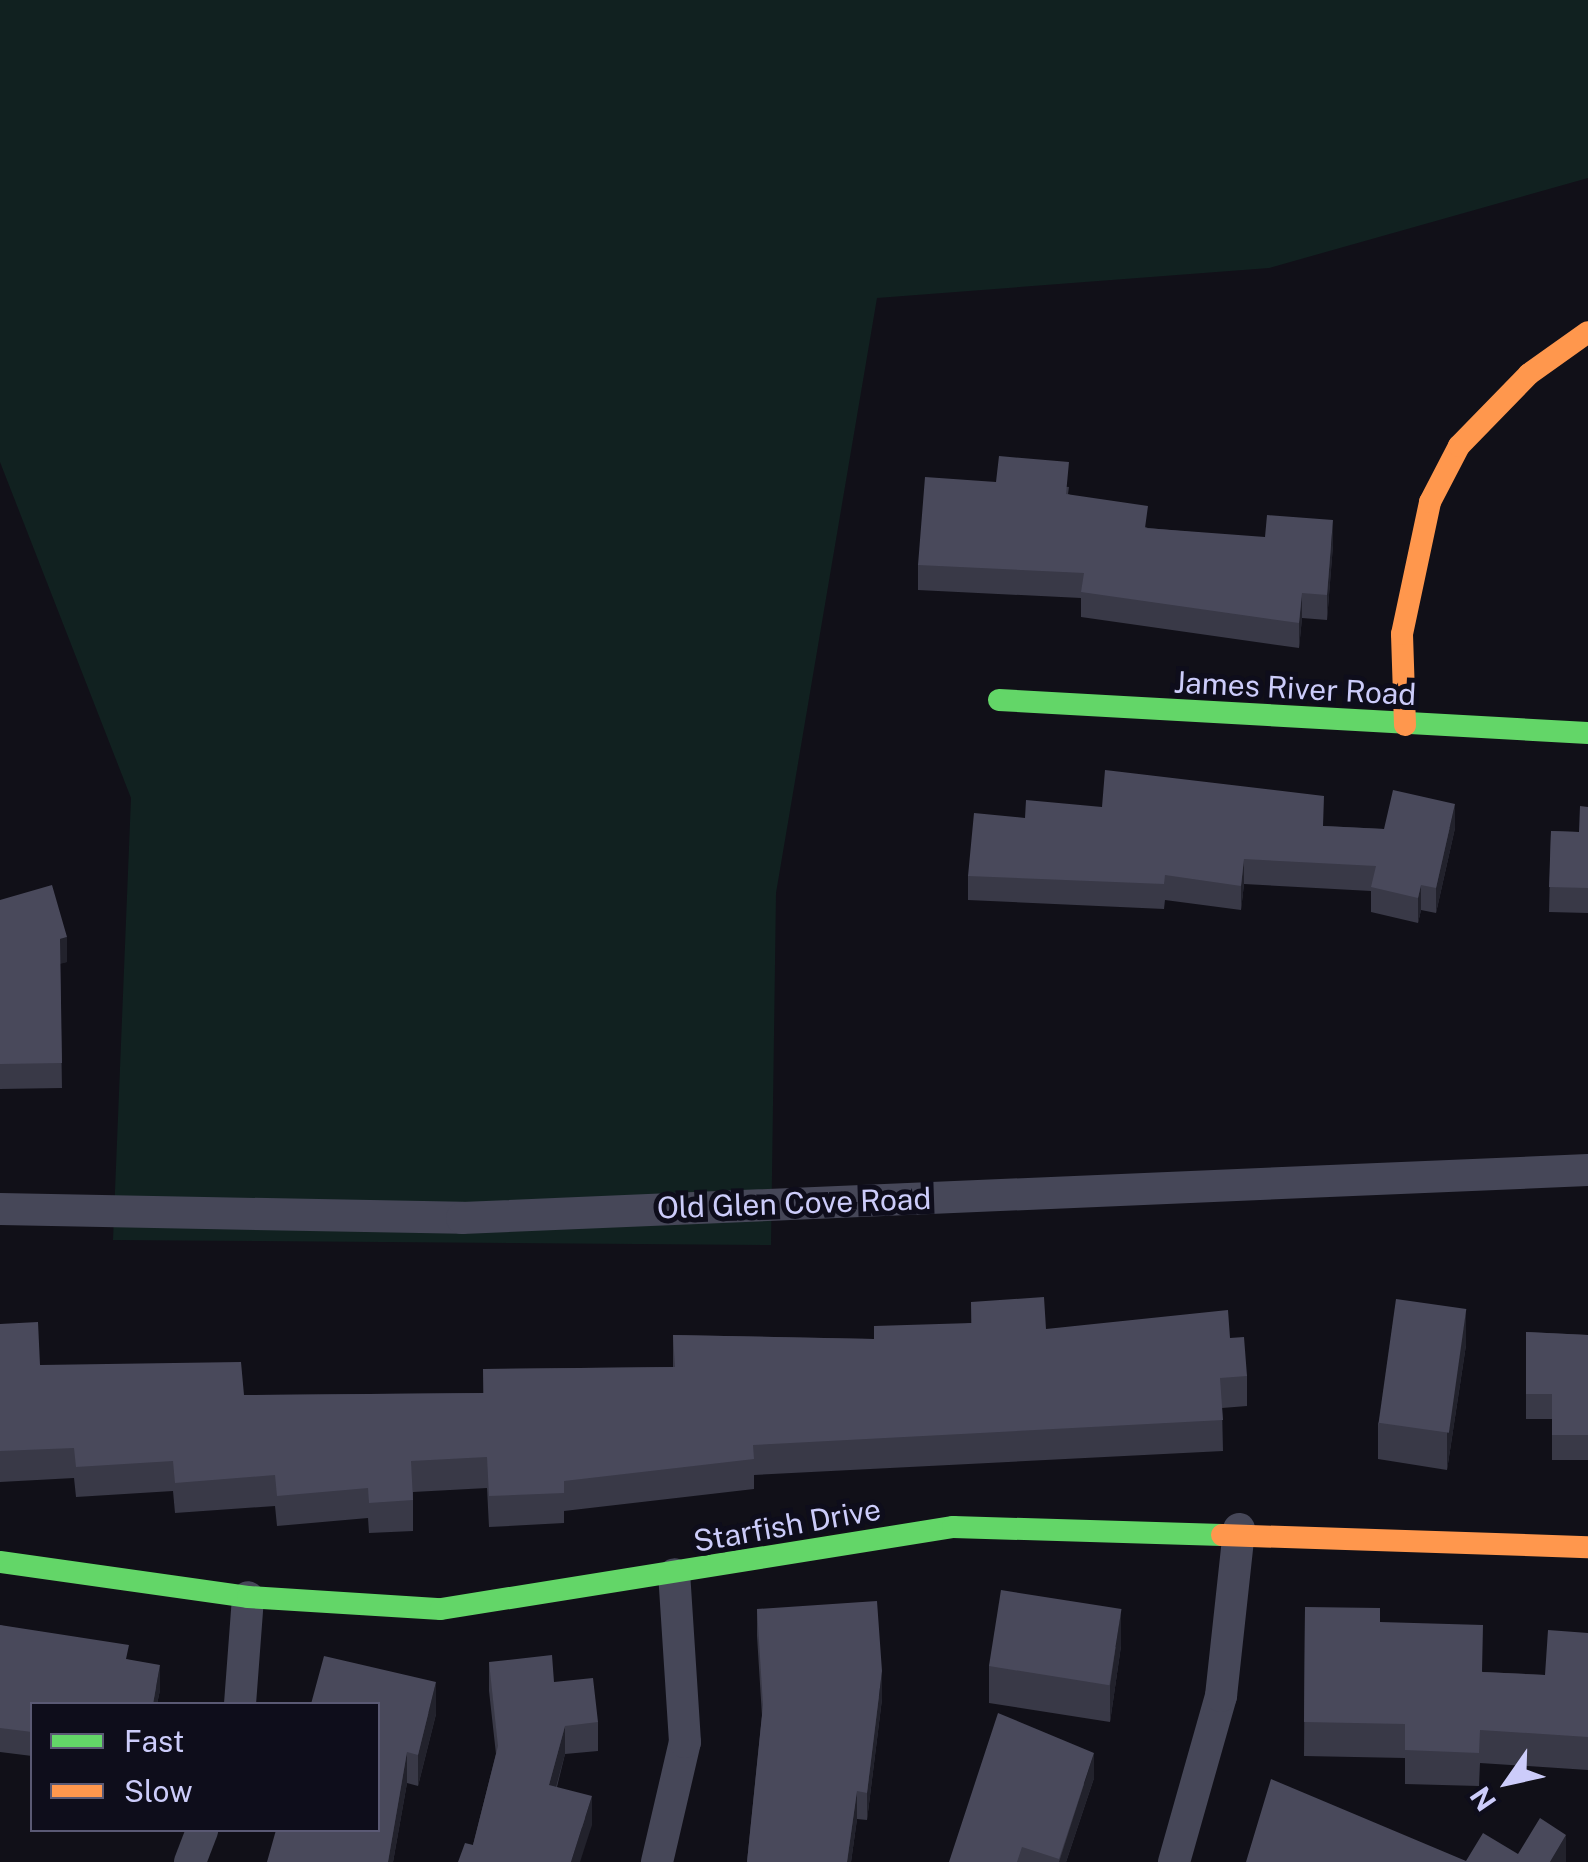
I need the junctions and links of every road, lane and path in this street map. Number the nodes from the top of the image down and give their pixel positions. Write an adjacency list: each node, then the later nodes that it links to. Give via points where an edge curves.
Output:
1 (1588, 332): 3 (street, via 1529,374 1459,446 1430,502 1402,634)
2 (999, 700): 3 (street, James River Road)
3 (1405, 725): 4 (street, James River Road)
4 (1588, 733)
5 (1588, 1170): 6 (street, Old Glen Cove Road, via 462,1218)
6 (0, 1208)
7 (1239, 1530): 8 (street, Starfish Drive); 10 (street, Starfish Drive, via 953,1528); 16 (street, via 1221,1696)
8 (1588, 1546)
9 (0, 1562): 11 (street, Starfish Drive)
10 (674, 1574): 11 (street, Starfish Drive, via 441,1608); 15 (street, via 686,1742)
11 (248, 1598): 12 (street)
12 (240, 1702)
13 (201, 1832): 14 (street)
14 (190, 1862)
15 (658, 1862)
16 (1174, 1862)

